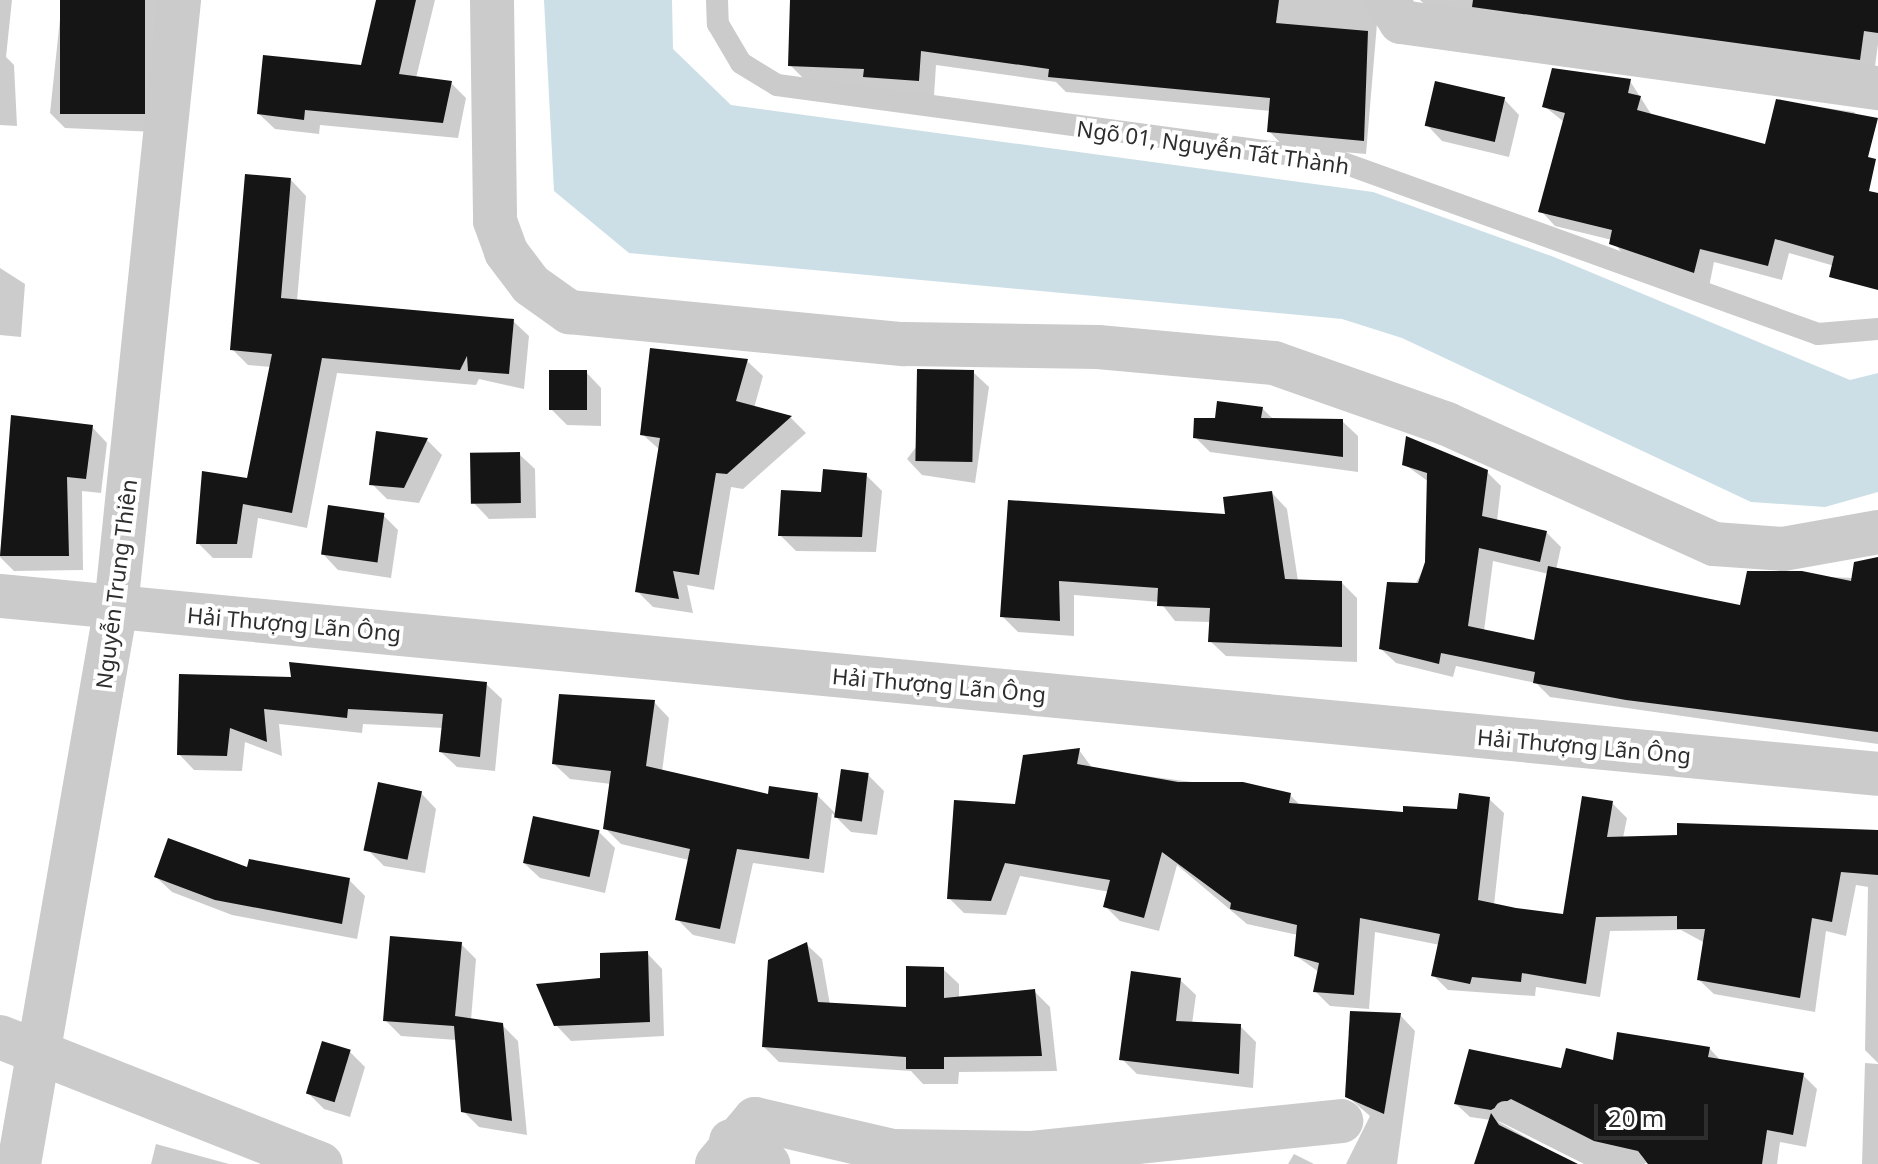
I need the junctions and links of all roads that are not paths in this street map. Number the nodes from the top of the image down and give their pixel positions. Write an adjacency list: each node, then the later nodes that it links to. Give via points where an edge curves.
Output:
1 (179, 0): 9 (street, Nguyễn Trung Thiên)
2 (492, 0): 7 (street, via 495,221 506,252 531,285 569,312 904,344 1098,347 1274,363 1447,424 1714,544 1783,549)
3 (717, 0): 6 (lane, Ngõ 01, Nguyễn Tất Thành, via 718,24 741,63 777,85 1338,161 1818,334)
4 (1388, 6): 5 (street, via 1401,22)
5 (1878, 88)
6 (1878, 329)
7 (1878, 532)
8 (0, 596): 9 (street, Hải Thượng Lãn Ông)
9 (116, 607): 10 (street, Hải Thượng Lãn Ông); 12 (street, Nguyễn Trung Thiên)
10 (1878, 774)
11 (0, 1037): 12 (street)
12 (42, 1059): 17 (street, Nguyễn Trung Thiên); 18 (street)
13 (1505, 1112): 20 (lane, via 1589,1154)
14 (1341, 1121): 16 (street)
15 (724, 1153): 16 (street, via 755,1119 893,1151); 19 (street)
16 (1056, 1158)
17 (19, 1164)
18 (321, 1164)
19 (768, 1164)
20 (1634, 1164)

